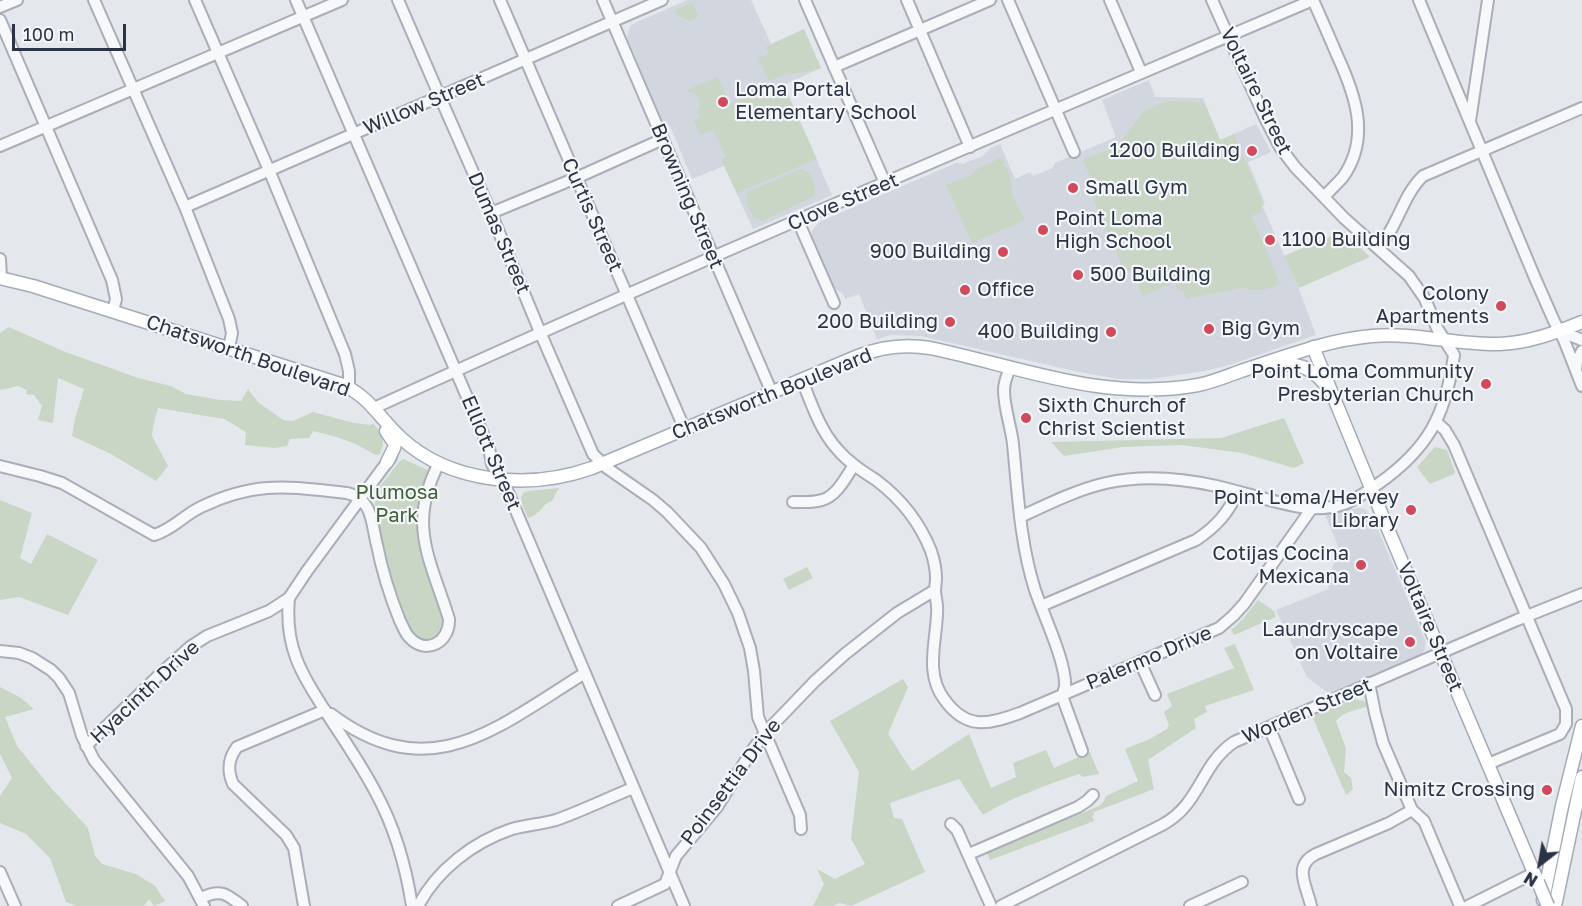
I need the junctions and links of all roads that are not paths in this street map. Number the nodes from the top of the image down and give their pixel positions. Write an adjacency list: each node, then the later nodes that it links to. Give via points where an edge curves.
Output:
1 (17, 0): 19 (street)
2 (94, 0): 29 (street)
3 (195, 0): 25 (street)
4 (296, 0): 20 (street, Elliott Street)
5 (342, 0): 20 (street)
6 (398, 0): 30 (street, Dumas Street)
7 (500, 0): 26 (street, Curtis Street)
8 (603, 0): 22 (street, Browning Street)
9 (662, 0): 22 (street, Willow Street)
10 (805, 0): 27 (street)
11 (907, 0): 23 (street)
12 (990, 0): 23 (street)
13 (1008, 0): 32 (street)
14 (1110, 0): 28 (street)
15 (1212, 0): 24 (street, Voltaire Street)
16 (1313, 0): 24 (street, Clove Street); 44 (street, via 1349,80 1358,115 1356,143 1348,166)
17 (1419, 0): 33 (street)
18 (1488, 0): 33 (street)
19 (0, 7)
20 (304, 17): 25 (street); 35 (street, Elliott Street)
21 (0, 20): 34 (street)
22 (613, 22): 26 (street, Willow Street); 36 (street, Browning Street)
23 (920, 30): 27 (street); 38 (street)
24 (1228, 37): 28 (street, Clove Street); 44 (street, Voltaire Street, via 1274,138)
25 (218, 53): 29 (street); 41 (street)
26 (526, 60): 30 (street, Willow Street); 42 (street, Curtis Street)
27 (834, 67): 43 (street)
28 (1141, 72): 32 (street, Clove Street)
29 (132, 90): 34 (street); 45 (street)
30 (440, 98): 35 (street, Willow Street); 46 (street, Dumas Street)
31 (1582, 108): 39 (street)
32 (1056, 110): 38 (street, Clove Street); 40 (street)
33 (1470, 122): 39 (street)
34 (46, 127): 37 (street); 54 (street, via 113,284)
35 (354, 134): 41 (street, Willow Street); 64 (street, Elliott Street)
36 (663, 140): 42 (street); 49 (street, Browning Street)
37 (0, 146)
38 (970, 147): 43 (street, Clove Street)
39 (1482, 151): 48 (street, via 1423,176); 57 (street)
40 (1074, 152)
41 (269, 170): 45 (street, Willow Street); 69 (street, via 345,354)
42 (576, 178): 46 (street); 52 (street, Curtis Street)
43 (885, 183): 47 (street, Clove Street)
44 (1324, 197): 48 (street, Voltaire Street)
45 (185, 207): 61 (street, via 230,323)
46 (491, 213): 56 (street, Dumas Street)
47 (798, 220): 49 (street, Clove Street); 53 (street)
48 (1378, 248): 58 (street, Voltaire Street, via 1414,281)
49 (713, 258): 52 (street, Clove Street); 71 (street, Browning Street)
50 (0, 259): 51 (street)
51 (0, 278): 54 (main road, Chatsworth Boulevard)
52 (627, 295): 56 (street, Clove Street); 74 (street, Curtis Street)
53 (834, 303)
54 (113, 311): 61 (main road, Chatsworth Boulevard)
55 (1582, 322): 57 (main road, Chatsworth Boulevard)
56 (540, 332): 64 (street, Clove Street); 78 (street, Dumas Street, via 593,454)
57 (1560, 332): 58 (main road, Chatsworth Boulevard, via 1502,344); 59 (street); 65 (street)
58 (1444, 339): 60 (main road, Chatsworth Boulevard, via 1374,336); 73 (street, via 1454,355 1448,392)
59 (1582, 340)
60 (1313, 347): 66 (main road, Chatsworth Boulevard); 70 (main road, Voltaire Street)
61 (229, 348): 69 (main road, Chatsworth Boulevard)
62 (1582, 351): 65 (street)
63 (1010, 368): 66 (main road, Chatsworth Boulevard, via 1082,385 1143,390 1201,384); 67 (main road, Chatsworth Boulevard, via 907,346 872,351); 87 (street, via 1004,393)
64 (456, 370): 72 (street, Clove Street); 81 (street, Elliott Street, via 489,447 492,464)
65 (1576, 370): 68 (street)
66 (1237, 373): 70 (main road, via 1247,376 1280,365 1299,365 1316,374)
67 (802, 380): 71 (main road, Chatsworth Boulevard); 79 (street, via 829,439)
68 (1582, 386)
69 (349, 388): 72 (main road, Chatsworth Boulevard)
70 (1330, 390): 82 (main road, Voltaire Street)
71 (772, 393): 74 (main road, Chatsworth Boulevard)
72 (378, 412): 75 (main road, Chatsworth Boulevard); 76 (main road, via 395,444)
73 (1436, 422): 82 (street, via 1408,461); 92 (street, via 1454,445)
74 (685, 430): 78 (main road, Chatsworth Boulevard)
75 (404, 441): 76 (street, Hyacinth Drive); 77 (main road, Chatsworth Boulevard)
76 (387, 462): 84 (street, Hyacinth Drive)
77 (439, 463): 81 (main road, Chatsworth Boulevard); 84 (street, via 427,490 423,516 427,553 449,619 446,635 435,645 415,642 405,631 390,593 370,515)
78 (602, 464): 81 (main road, Chatsworth Boulevard, via 558,478); 103 (street, via 667,512 713,566 745,632)
79 (854, 465): 85 (street, via 828,497); 88 (street, via 898,499 915,521 931,552)
80 (0, 466): 84 (street, via 62,483 154,536 209,503 257,489 306,488 347,493)
81 (503, 480): 96 (street, Elliott Street)
82 (1371, 489): 86 (street, via 1344,504); 94 (main road, Voltaire Street)
83 (1238, 492): 86 (street); 87 (street, via 1159,478 1125,479 1085,489); 91 (street, via 1226,514 1196,540)
84 (360, 499): 90 (street, Hyacinth Drive)
85 (793, 502)
86 (1312, 508): 95 (street, Palermo Drive, via 1227,622)
87 (1020, 517): 91 (street, via 1028,567)
88 (935, 590): 99 (street, Palermo Drive, via 933,669 941,696 952,710 970,721 987,724); 103 (street, Poinsettia Drive, via 897,613 839,658)
89 (1582, 594): 92 (street, Worden Street)
90 (289, 598): 100 (street, via 287,618 295,658); 104 (street, Hyacinth Drive, via 190,647)
91 (1041, 606): 99 (street, via 1063,670)
92 (1527, 616): 94 (street, Worden Street); 106 (street, via 1564,704 1566,724 1558,735)
93 (0, 651): 104 (street, via 32,658 59,678 69,693)
94 (1441, 653): 97 (street, Worden Street); 106 (main road, Voltaire Street)
95 (1140, 662): 98 (street); 99 (street, Palermo Drive)
96 (585, 673): 100 (street, via 484,734 439,748 409,748 369,738); 108 (street, Elliott Street)
97 (1369, 684): 102 (street, Worden Street); 111 (street, via 1383,742)
98 (1155, 695)
99 (1062, 696): 105 (street)
100 (325, 710): 122 (street, via 237,747 229,764 233,784 286,835 294,848); 123 (street, via 386,813 399,847)
101 (1582, 726): 133 (main road)
102 (1269, 727): 110 (street); 128 (street, Worden Street, via 1222,751 1190,801 1170,821)
103 (764, 734): 113 (street, via 800,815); 116 (street, Poinsettia Drive, via 717,807 676,856)
104 (86, 746): 119 (street, via 188,876)
105 (1082, 751)
106 (1488, 764): 117 (main road, Voltaire Street)
107 (1582, 777): 135 (main road)
108 (633, 788): 116 (street, Elliott Street); 124 (street, via 555,820 482,841 445,870)
109 (1093, 795): 114 (street, via 1078,807)
110 (1299, 799)
111 (1412, 810): 130 (street, via 1306,860 1302,872); 131 (street, via 1424,821)
112 (951, 824): 114 (street)
113 (801, 829)
114 (969, 854): 127 (street)
115 (0, 872): 120 (street)
116 (670, 872): 125 (street, Poinsettia Drive, via 663,886); 126 (street, Elliott Street)
117 (1536, 878): 132 (street); 134 (main road, Voltaire Street, bridge)
118 (1242, 882): 129 (street)
119 (202, 902): 121 (street, via 213,892 219,892)
120 (15, 906)
121 (242, 906)
122 (304, 906)
123 (412, 906)
124 (418, 906)
125 (618, 906)
126 (684, 906)
127 (991, 906)
128 (1001, 906)
129 (1190, 906)
130 (1311, 906)
131 (1460, 906)
132 (1468, 906)
133 (1542, 906)
134 (1548, 906)
135 (1555, 906)

